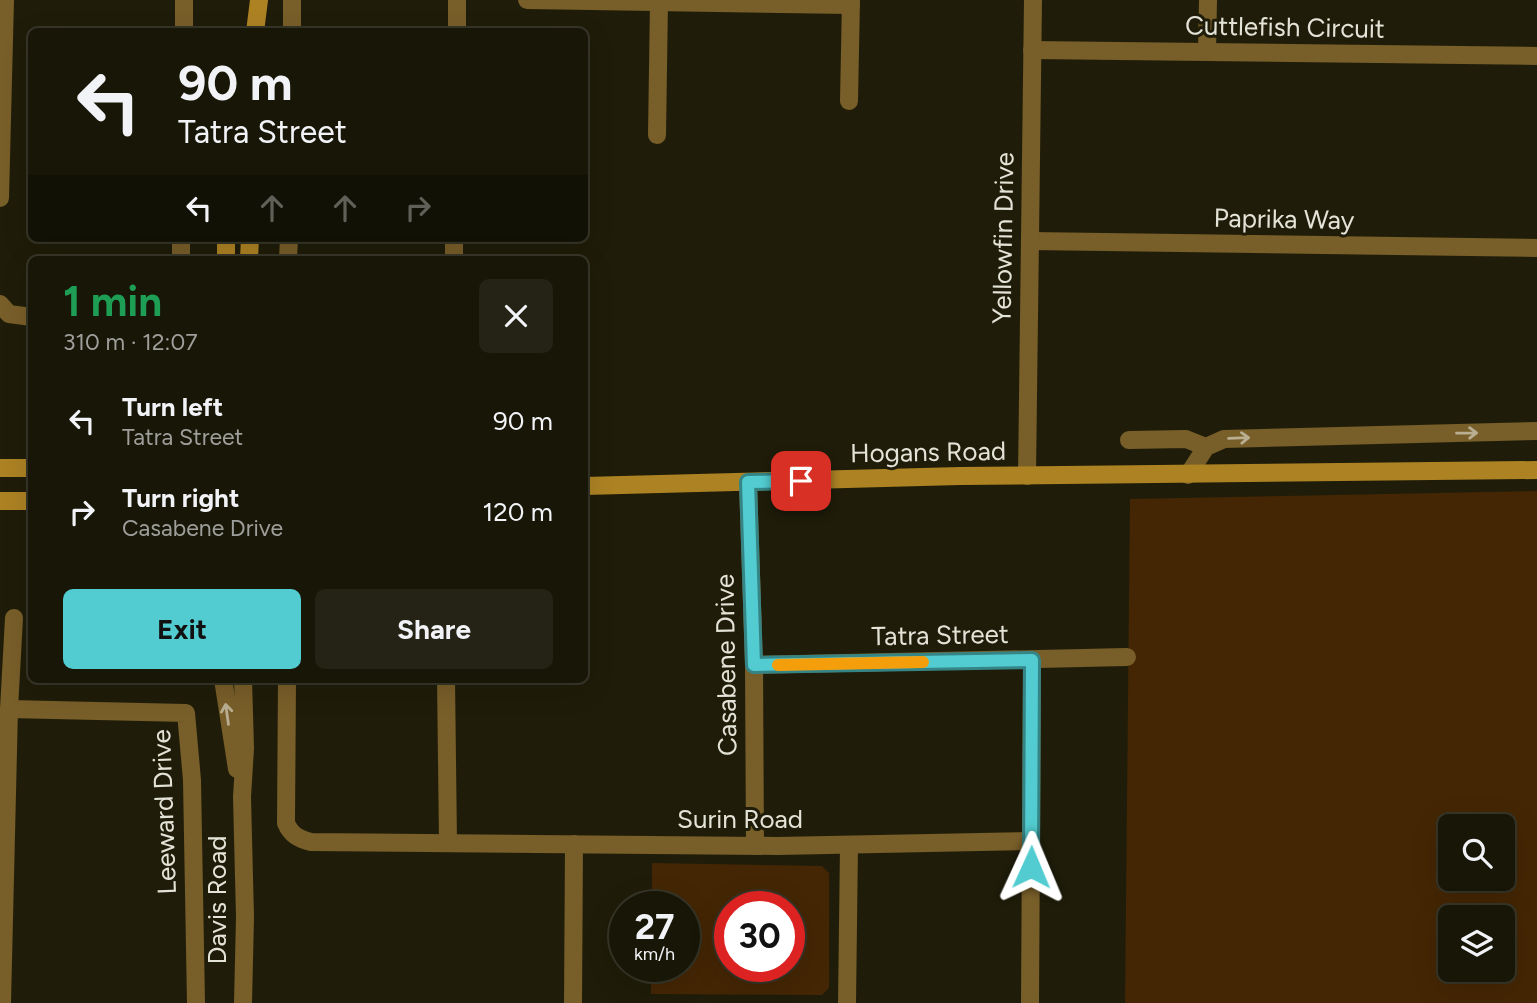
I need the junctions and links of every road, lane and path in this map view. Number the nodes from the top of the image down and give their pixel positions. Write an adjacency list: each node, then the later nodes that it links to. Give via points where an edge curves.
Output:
1 (5, 0): 21 (street)
2 (184, 0): 11 (street)
3 (260, 0): 12 (street); 13 (street)
4 (292, 0): 14 (street)
5 (457, 0): 15 (street)
6 (527, 0): 9 (street)
7 (1033, 0): 16 (street, Yellowfin Drive)
8 (1208, 0): 17 (street)
9 (659, 2): 10 (street); 20 (street)
10 (851, 2): 19 (street)
11 (184, 28)
12 (256, 28)
13 (264, 28)
14 (292, 28)
15 (457, 28)
16 (1032, 50): 17 (street, Cuttlefish Circuit); 22 (street, Yellowfin Drive)
17 (1207, 52): 18 (street, Cuttlefish Circuit)
18 (1537, 56)
19 (849, 101)
20 (657, 135)
21 (0, 198)
22 (1030, 241): 23 (street, Paprika Way); 33 (street, Yellowfin Drive)
23 (1537, 248)
24 (2, 307): 25 (street, via 15,316)
25 (28, 317)
26 (1537, 431): 28 (street, one-way to 26, via 1232,438)
27 (1129, 440): 28 (street, via 1186,439)
28 (1206, 447): 32 (street)
29 (0, 468): 30 (street)
30 (28, 468)
31 (1537, 470): 32 (street, Hogans Road)
32 (1188, 475): 33 (street, Hogans Road)
33 (1027, 476): 34 (street, Hogans Road)
34 (748, 482): 35 (street, Hogans Road); 41 (street, Casabene Drive)
35 (588, 486)
36 (28, 500): 37 (street)
37 (0, 501)
38 (14, 618): 46 (street)
39 (1127, 657): 40 (street, Tatra Street)
40 (1032, 660): 41 (street, Tatra Street); 48 (street)
41 (754, 665): 52 (street, Casabene Drive)
42 (224, 683): 47 (street, Davis Road, one-way to 42)
43 (243, 683): 47 (street, Davis Road)
44 (288, 683): 49 (street, Surin Road, via 286,823 291,833 311,842)
45 (446, 683): 49 (street)
46 (9, 709): 53 (street); 54 (street, Leeward Drive, via 186,713)
47 (242, 797): 55 (street, Davis Road)
48 (1031, 841): 51 (street, Surin Road); 58 (street)
49 (449, 842): 50 (street, Surin Road)
50 (574, 844): 52 (street, Surin Road); 56 (street)
51 (849, 845): 52 (street, Surin Road); 57 (street)
52 (755, 846)
53 (2, 1003)
54 (197, 1003)
55 (243, 1003)
56 (573, 1003)
57 (847, 1003)
58 (1030, 1003)

